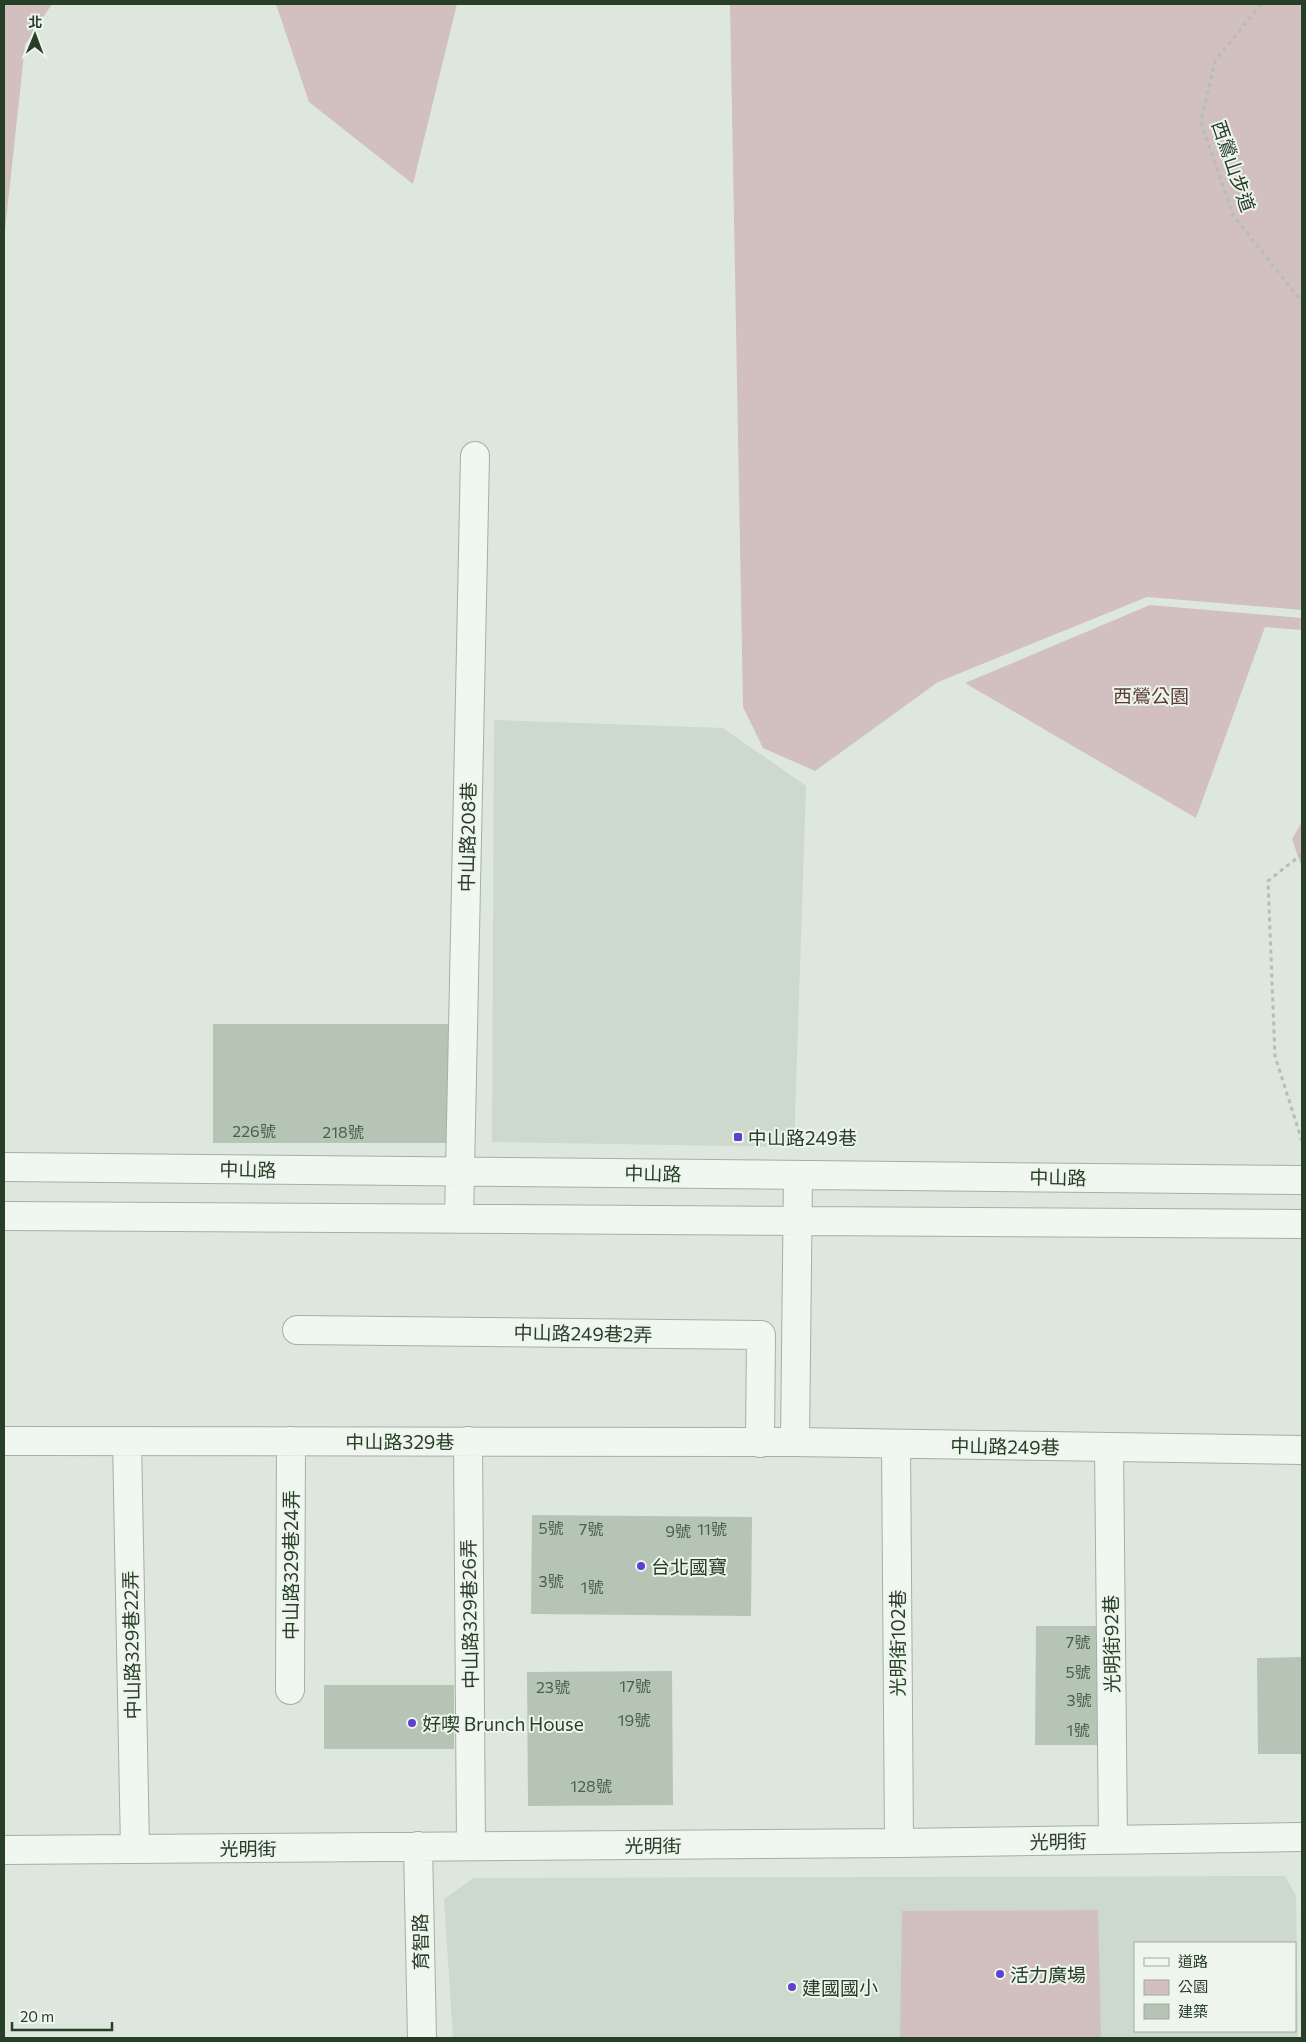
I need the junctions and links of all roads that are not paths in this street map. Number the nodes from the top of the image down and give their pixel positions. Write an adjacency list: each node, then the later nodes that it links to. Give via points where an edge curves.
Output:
1 (475, 456): 3 (street, 中山路208巷)
2 (4, 1167): 3 (street, 中山路)
3 (459, 1171): 4 (street, 中山路); 7 (street, 中山路208巷)
4 (798, 1175): 5 (street, 中山路); 8 (street)
5 (1302, 1180)
6 (4, 1216): 7 (street)
7 (459, 1219): 8 (street)
8 (799, 1221): 9 (street); 15 (street)
9 (1302, 1224)
10 (297, 1330): 16 (street, 中山路249巷2弄, via 761,1335)
11 (4, 1441): 12 (street, 中山路329巷)
12 (127, 1441): 13 (street, 中山路329巷); 26 (street, 中山路329巷22弄)
13 (291, 1441): 14 (street, 中山路329巷); 20 (street, 中山路329巷24弄)
14 (468, 1441): 16 (street, 中山路329巷); 25 (street, 中山路329巷26弄)
15 (795, 1442): 16 (street, 中山路329巷); 17 (street, 中山路249巷)
16 (760, 1443)
17 (896, 1444): 18 (street, 中山路249巷); 23 (street, 光明街102巷)
18 (1109, 1447): 19 (street, 中山路249巷); 22 (street, 光明街92巷)
19 (1302, 1450)
20 (290, 1690)
21 (1302, 1837): 22 (street, 光明街)
22 (1113, 1840): 23 (street, 光明街)
23 (899, 1842): 25 (street, 光明街)
24 (418, 1846): 25 (street, 光明街); 26 (street, 光明街); 28 (street, 育智路)
25 (471, 1846)
26 (135, 1849): 27 (street, 光明街)
27 (4, 1850)
28 (422, 2038)

